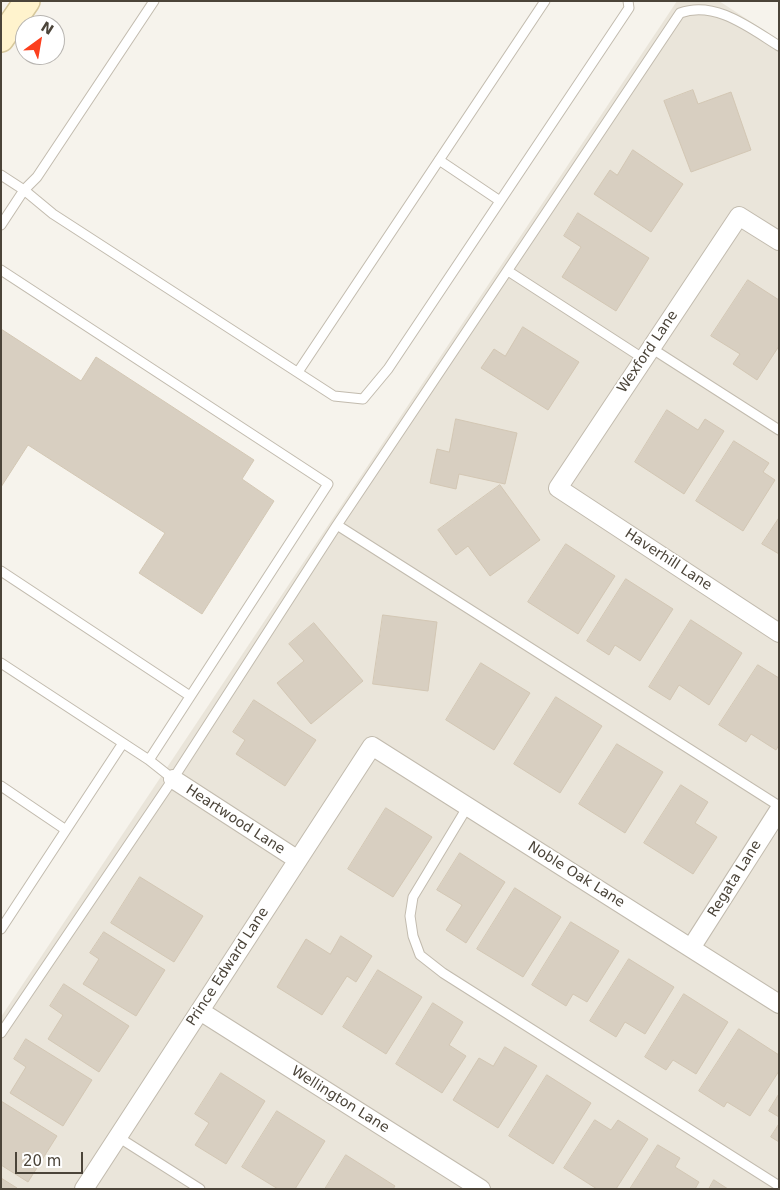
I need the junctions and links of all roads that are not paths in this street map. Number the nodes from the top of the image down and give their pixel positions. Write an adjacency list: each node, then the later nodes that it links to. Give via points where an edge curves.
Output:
1 (27, 1): 5 (main road)
2 (154, 1): 9 (lane, via 37,177)
3 (545, 1): 7 (lane)
4 (628, 1): 10 (lane, via 629,8)
5 (1, 39)
6 (779, 46): 14 (lane, via 726,12 691,6 680,13)
7 (439, 160): 10 (lane); 16 (lane)
8 (1, 175): 9 (lane)
9 (24, 190): 11 (lane); 16 (lane, via 53,214)
10 (500, 201): 16 (lane, via 388,369 363,399 334,396)
11 (1, 225)
12 (779, 241): 15 (street, Wexford Lane, via 740,216)
13 (1, 270): 23 (lane, via 328,484)
14 (508, 271): 15 (lane); 19 (lane)
15 (647, 354): 17 (lane); 18 (street, Wexford Lane)
16 (298, 372)
17 (779, 430)
18 (558, 488): 21 (street, Haverhill Lane)
19 (337, 525): 27 (lane); 30 (lane)
20 (1, 571): 23 (lane)
21 (779, 632)
22 (1, 663): 24 (lane)
23 (190, 696): 26 (lane)
24 (123, 743): 26 (lane); 31 (lane)
25 (372, 746): 29 (street, Noble Oak Lane); 32 (street, Prince Edward Lane)
26 (149, 760): 27 (lane)
27 (173, 779): 32 (street, Heartwood Lane); 37 (lane)
28 (1, 786): 31 (lane)
29 (468, 806): 34 (street, Noble Oak Lane); 39 (lane, via 413,897 410,916 420,955 443,973)
30 (779, 808): 34 (street, Regata Lane)
31 (66, 830): 33 (lane)
32 (298, 860): 36 (street, Prince Edward Lane)
33 (1, 929)
34 (691, 948): 35 (street, Noble Oak Lane)
35 (779, 1004)
36 (200, 1010): 38 (street, Prince Edward Lane); 42 (street, Wellington Lane)
37 (1, 1033)
38 (118, 1136): 40 (street, Prince Edward Lane); 41 (lane)
39 (779, 1186)
40 (84, 1189)
41 (200, 1189)
42 (481, 1189)

